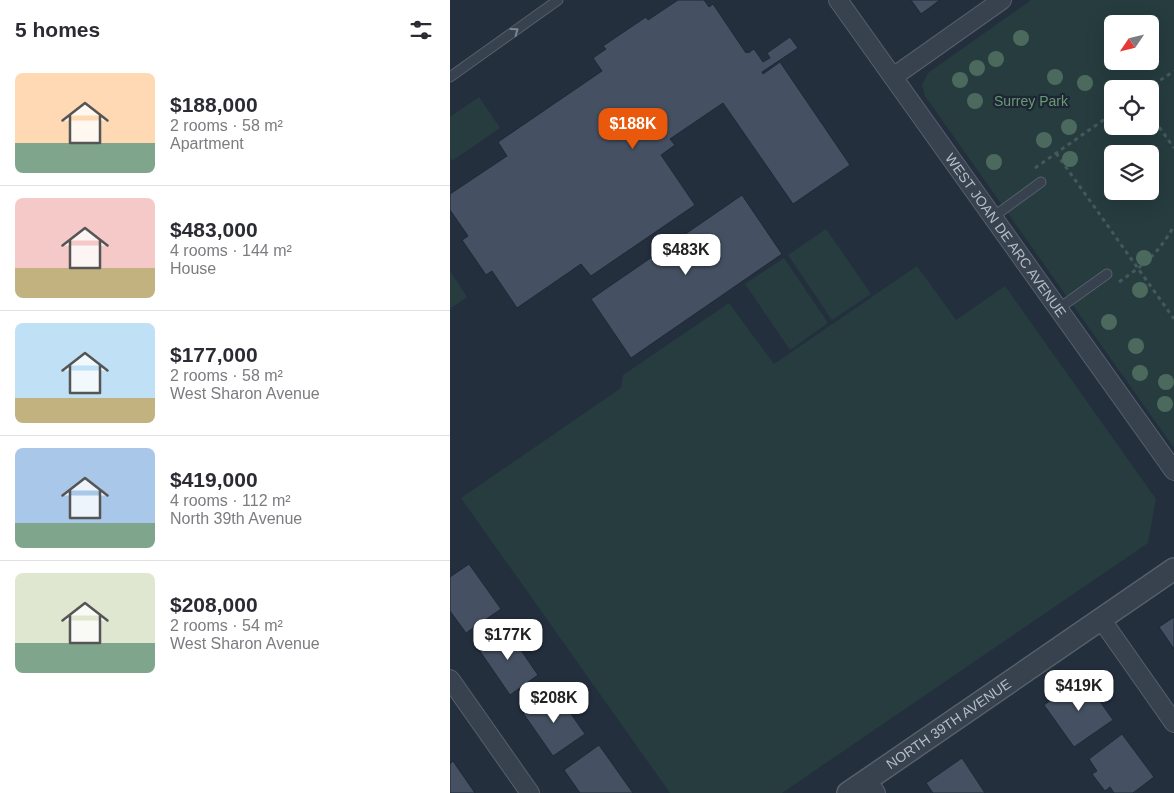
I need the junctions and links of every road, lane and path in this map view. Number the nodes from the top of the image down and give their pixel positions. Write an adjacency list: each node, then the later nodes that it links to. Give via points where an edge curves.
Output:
1 (558, 0): 6 (lane, one-way to 1)
2 (838, 0): 5 (street, WEST JOAN DE ARC AVENUE)
3 (1002, 0): 5 (street)
4 (1174, 71): 7 (path)
5 (893, 76): 14 (street, WEST JOAN DE ARC AVENUE)
6 (450, 77)
7 (1159, 81)
8 (1104, 120): 11 (path)
9 (1159, 127): 10 (path)
10 (1174, 148)
11 (1056, 153): 12 (path); 16 (path)
12 (1028, 173)
13 (1041, 182): 14 (lane)
14 (993, 217): 19 (street, WEST JOAN DE ARC AVENUE)
15 (1174, 226): 16 (path, via 1163,245)
16 (1138, 268): 18 (path); 20 (path)
17 (1107, 274): 19 (lane)
18 (1117, 283)
19 (1058, 309): 21 (street, WEST JOAN DE ARC AVENUE)
20 (1174, 319)
21 (1174, 471)
22 (1174, 569): 23 (street, NORTH 39TH AVENUE)
23 (1101, 619): 25 (street); 26 (street, NORTH 39TH AVENUE)
24 (450, 679): 27 (street)
25 (1174, 723)
26 (872, 786): 28 (street, NORTH 39TH AVENUE)
27 (530, 793)
28 (848, 793)

